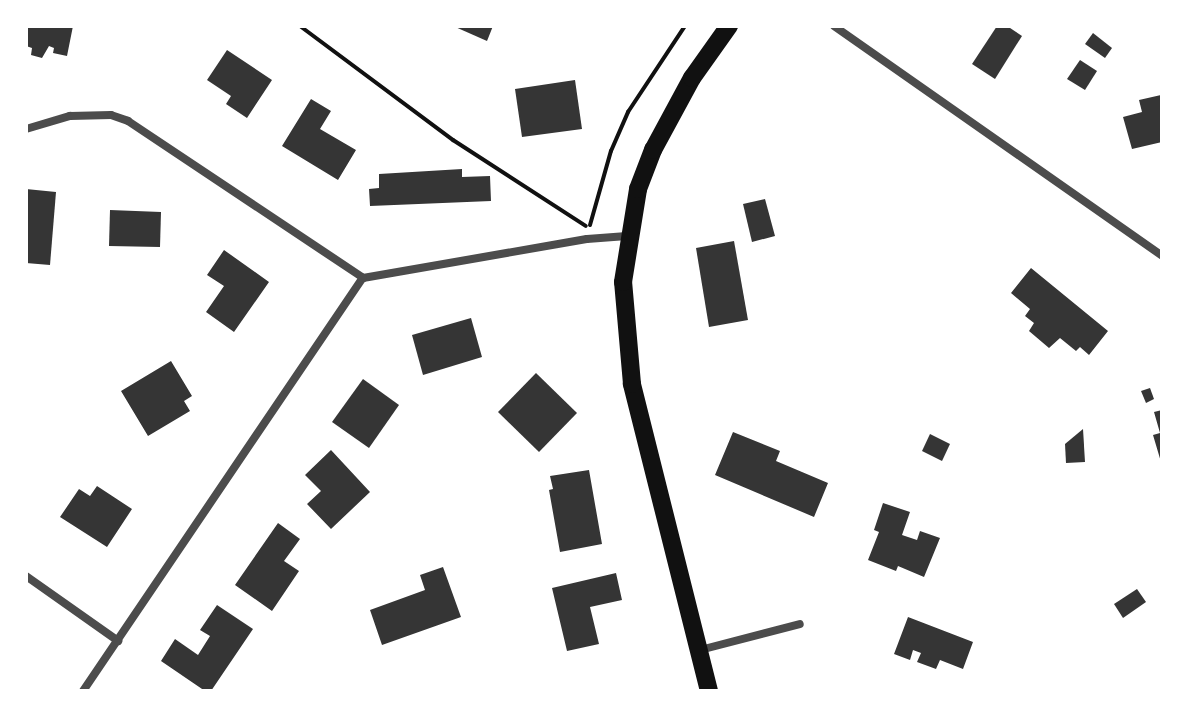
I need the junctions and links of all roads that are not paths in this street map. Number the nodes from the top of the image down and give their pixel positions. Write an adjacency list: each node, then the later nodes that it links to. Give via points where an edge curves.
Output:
1 (729, 26): 4 (main road, via 692,78 653,150)
2 (834, 26): 5 (street)
3 (26, 129): 6 (street, via 70,116 111,115 128,121)
4 (627, 236): 6 (street); 10 (main road, via 623,282 632,384)
5 (1162, 256)
6 (363, 278): 9 (street)
7 (26, 576): 9 (street)
8 (800, 624): 10 (street)
9 (118, 641): 11 (street)
10 (699, 650): 12 (main road)
11 (83, 691)
12 (709, 691)

